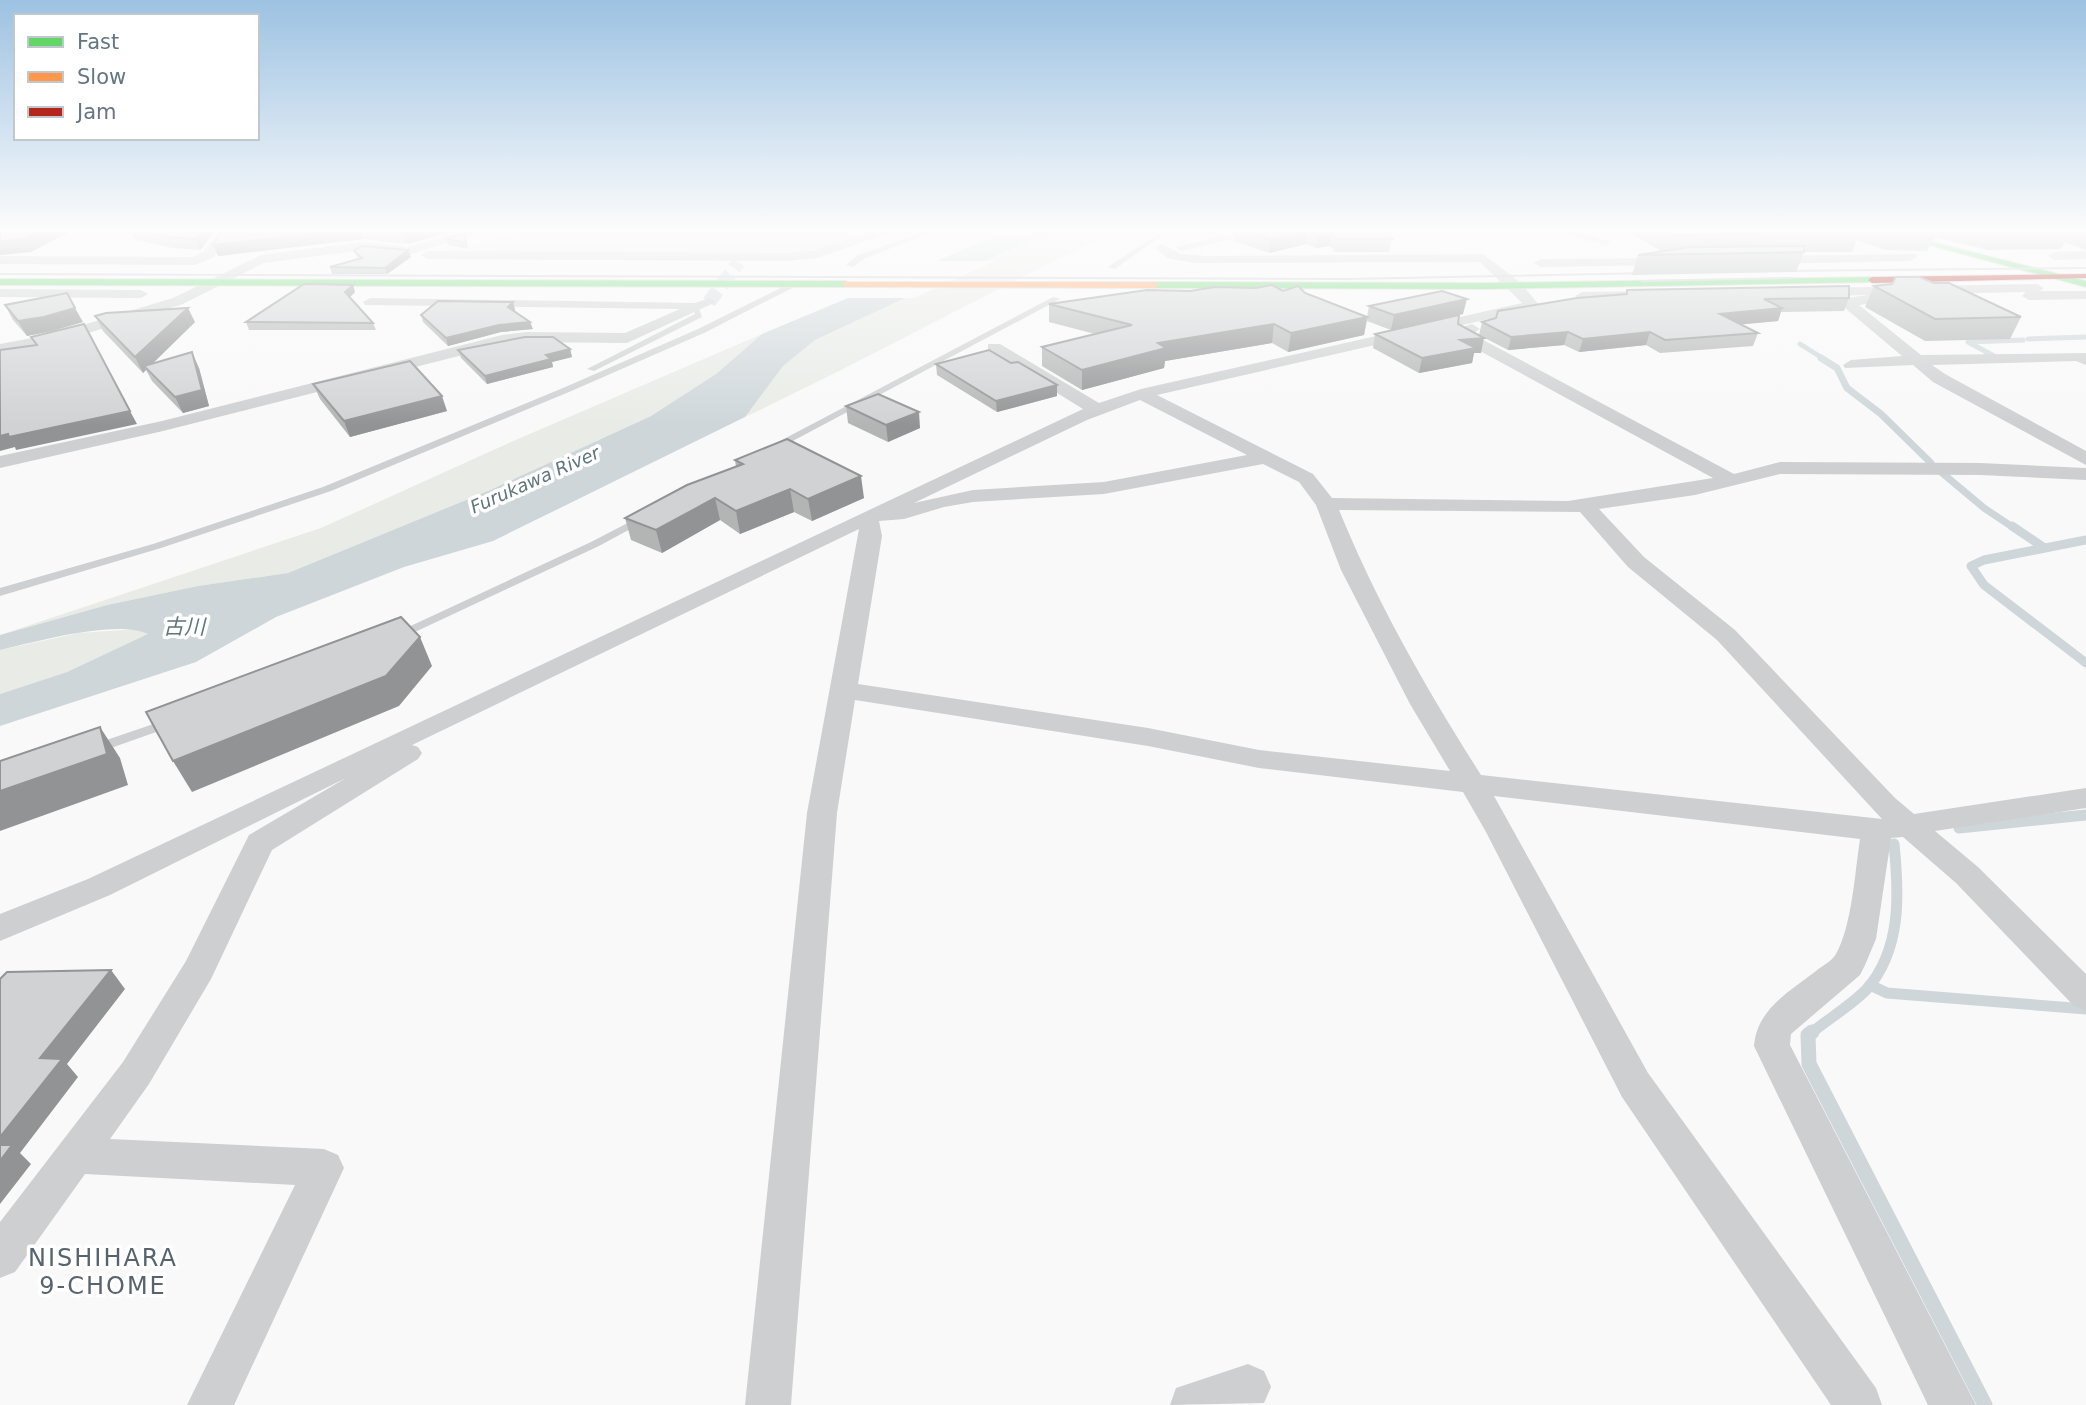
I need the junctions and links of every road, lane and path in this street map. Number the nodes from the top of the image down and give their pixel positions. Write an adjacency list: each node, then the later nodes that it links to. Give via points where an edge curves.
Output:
1 (190, 295): 16 (street, via 56,338)
2 (392, 295): 10 (street)
3 (775, 295): 20 (lane)
4 (1527, 295): 12 (street, via 1539,305)
5 (1695, 295): 9 (street, via 1577,299)
6 (1909, 295): 17 (street, via 1851,301 1852,308)
7 (1056, 299): 23 (lane)
8 (370, 302): 10 (street)
9 (1635, 302)
10 (396, 303): 11 (street)
11 (702, 305): 20 (lane, via 699,315 577,377); 26 (street, via 627,338 502,340 163,426)
12 (1496, 315): 14 (street); 29 (street, via 1504,321 1464,331 1464,336)
13 (1365, 326): 14 (street)
14 (1393, 339): 21 (street)
15 (994, 347): 22 (street)
16 (0, 349)
17 (1919, 360): 18 (street, via 2079,356); 19 (street); 25 (street, via 1939,378)
18 (2086, 360)
19 (1851, 365)
20 (566, 390): 35 (lane, via 327,489)
21 (1141, 394): 22 (street); 24 (street)
22 (1097, 410): 34 (street)
23 (756, 456)
24 (1263, 458): 31 (street, via 1306,478); 34 (street, via 1104,488 973,496 904,513)
25 (2086, 459)
26 (0, 462)
27 (2058, 473): 28 (street); 29 (street, via 1780,468); 30 (street)
28 (2086, 474)
29 (1731, 480): 32 (street)
30 (2086, 491)
31 (1326, 504): 32 (street, via 1527,508); 41 (street, via 1352,570)
32 (1584, 504): 43 (street, via 1636,562 1726,635 1885,805)
33 (653, 513): 36 (lane)
34 (868, 516): 37 (street, via 871,536); 39 (street)
35 (0, 592)
36 (379, 643)
37 (844, 690): 41 (street, via 1259,759); 50 (street, via 822,813)
38 (186, 717): 40 (lane)
39 (424, 728): 44 (street, via 99,887); 46 (street, via 415,748 260,842 199,969 136,1073)
40 (82, 754)
41 (1472, 785): 43 (street); 52 (street, via 1501,831 1635,1086)
42 (2086, 798): 43 (street)
43 (1894, 828): 45 (street, via 1966,875); 53 (street, via 1848,965 1773,1029 1772,1046)
44 (0, 928)
45 (2086, 996)
46 (73, 1154): 47 (street); 49 (street, via 324,1168)
47 (0, 1257)
48 (1248, 1387): 51 (street)
49 (209, 1405)
50 (768, 1405)
51 (1193, 1405)
52 (1858, 1405)
53 (1953, 1405)

